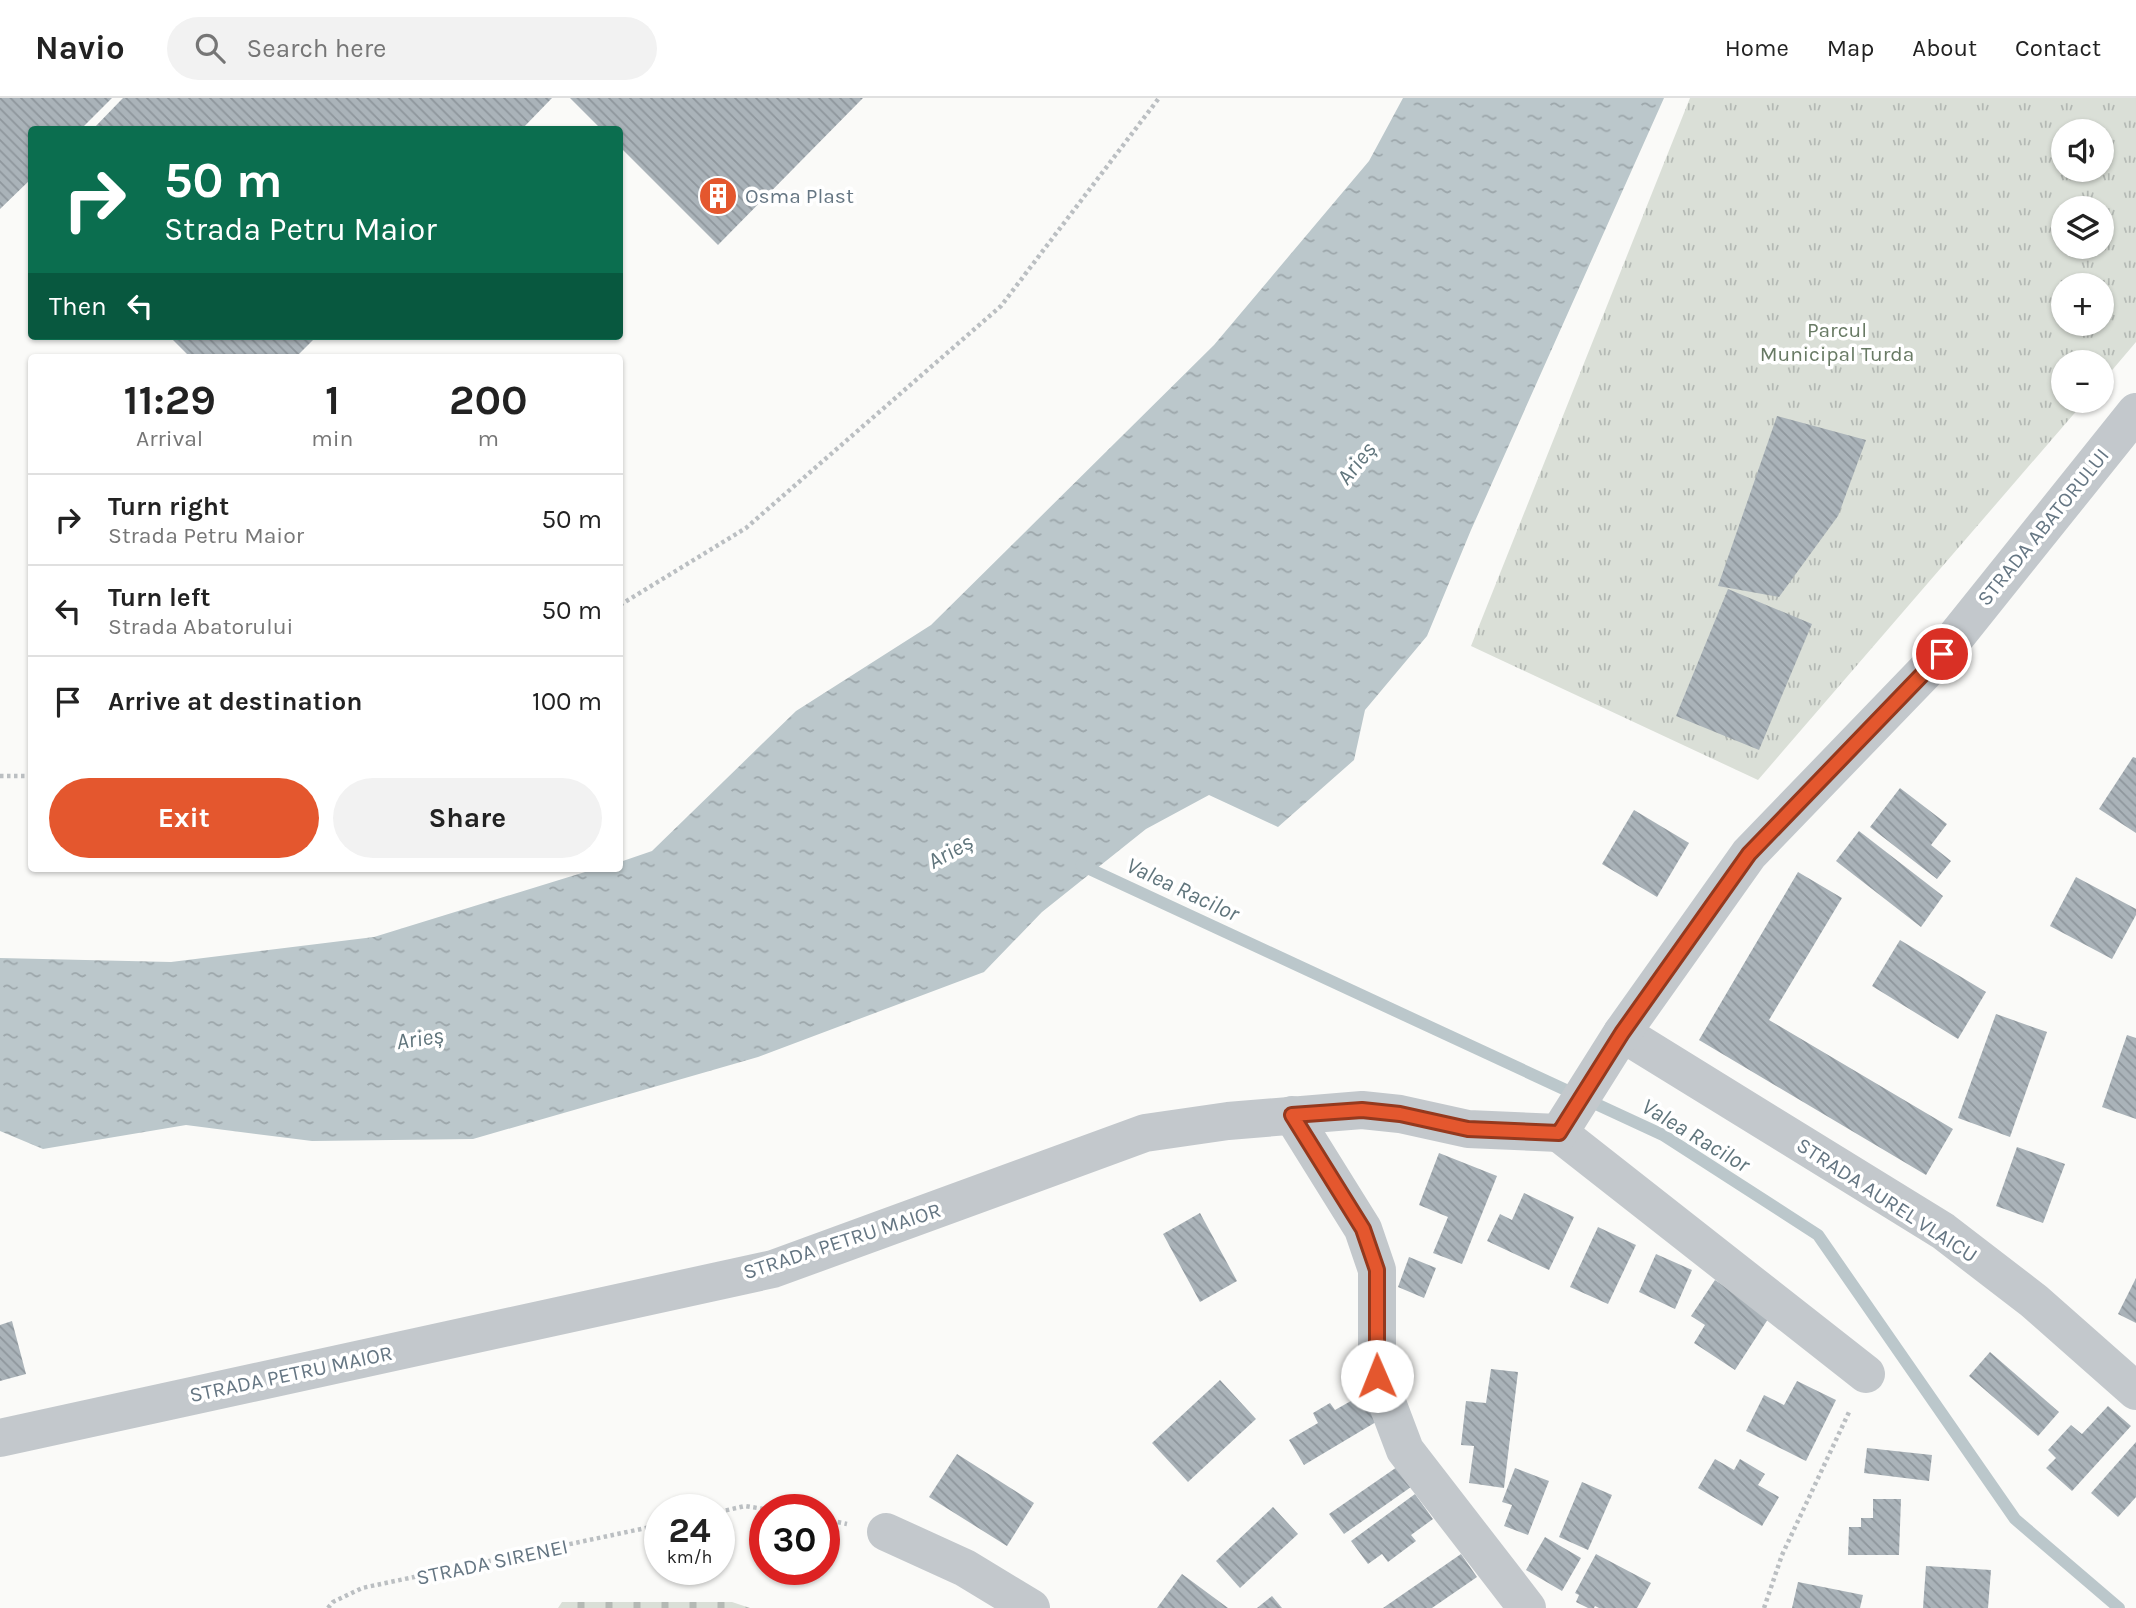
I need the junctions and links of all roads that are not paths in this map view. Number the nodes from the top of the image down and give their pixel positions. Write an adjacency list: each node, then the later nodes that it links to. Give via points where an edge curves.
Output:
1 (2136, 412): 2 (street, STRADA ABATORULUI, via 1942,654 1749,854)
2 (1622, 1033): 4 (street, STRADA ABATORULUI); 6 (street, STRADA AUREL VLAICU, via 1943,1231 2034,1301)
3 (1292, 1115): 4 (street, STRADA PETRU MAIOR, via 1362,1110 1468,1129); 7 (street, STRADA PETRU MAIOR, via 1145,1133 773,1269); 10 (street, via 1363,1229 1374,1260 1377,1376 1405,1450)
4 (1559, 1133): 5 (street)
5 (1867, 1374)
6 (2136, 1391)
7 (0, 1438)
8 (886, 1532): 9 (street, via 965,1567)
9 (1031, 1608)
10 (1527, 1608)

